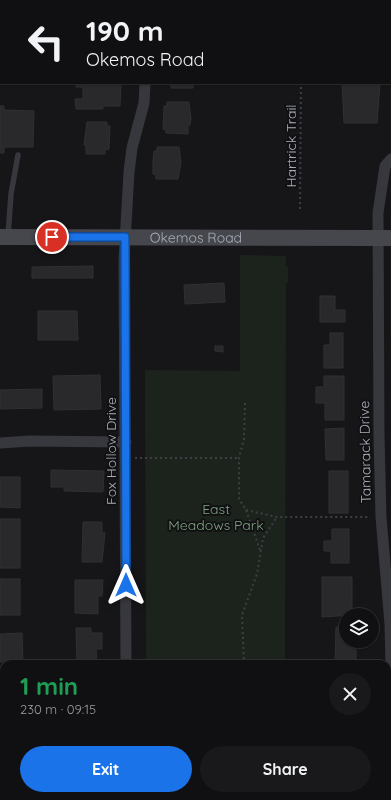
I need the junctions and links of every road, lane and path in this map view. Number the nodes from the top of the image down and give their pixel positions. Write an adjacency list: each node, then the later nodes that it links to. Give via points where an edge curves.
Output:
1 (145, 84): 7 (street, Fox Hollow Drive, via 144,103 132,148)
2 (301, 84): 5 (path, Hartrick Trail)
3 (18, 155): 6 (lane)
4 (391, 160): 8 (street, Tamarack Drive, via 385,166 378,213)
5 (300, 209)
6 (4, 237): 7 (main road, Okemos Road)
7 (125, 237): 8 (main road, Okemos Road); 10 (street, Fox Hollow Drive)
8 (384, 238): 15 (street, Tamarack Drive, via 379,436)
9 (245, 403): 13 (path, via 244,439)
10 (126, 442): 11 (street); 12 (street, Fox Hollow Drive)
11 (0, 443)
12 (126, 458): 13 (path); 18 (street, Fox Hollow Drive)
13 (238, 458): 14 (path, via 238,500)
14 (246, 510): 16 (path); 17 (path)
15 (384, 511): 16 (path); 20 (street, Tamarack Drive)
16 (277, 517): 17 (path, via 263,538)
17 (260, 551): 19 (path, via 257,574 242,615)
18 (126, 660)
19 (244, 660)
20 (391, 660)

